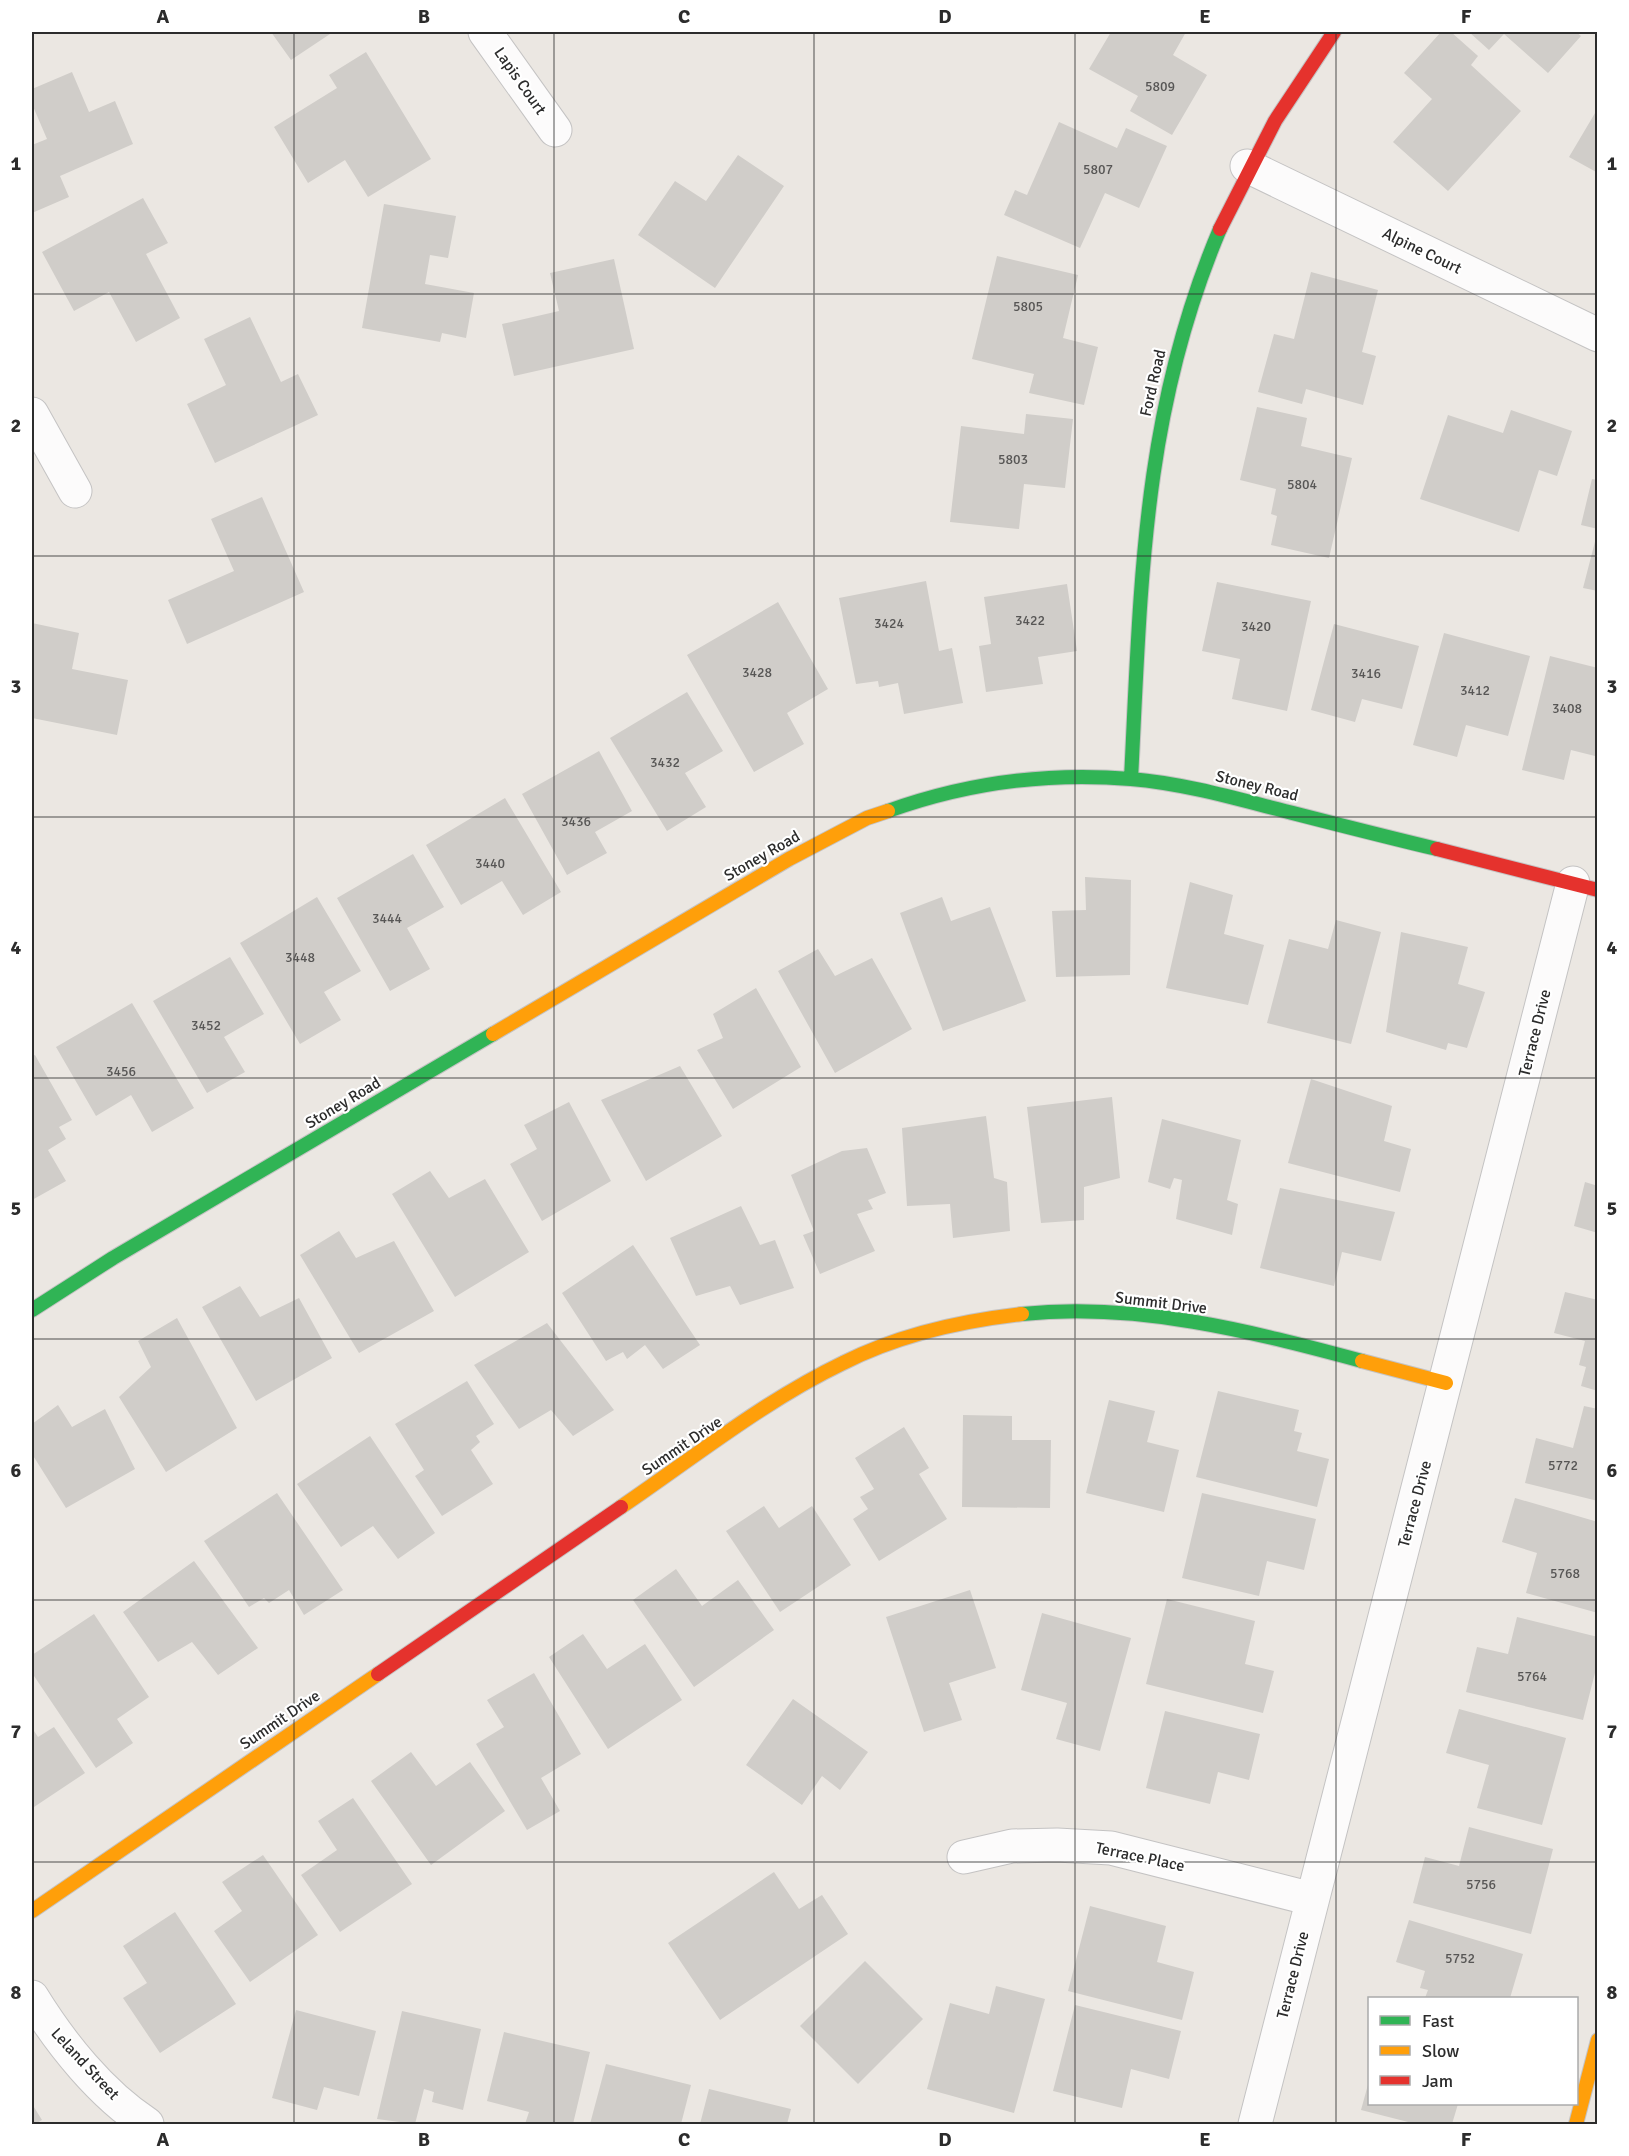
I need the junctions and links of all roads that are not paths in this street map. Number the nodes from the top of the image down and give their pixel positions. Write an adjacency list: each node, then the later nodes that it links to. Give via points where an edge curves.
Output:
1 (485, 32): 3 (street, Lapis Court)
2 (1334, 32): 4 (street, Ford Road, via 1292,90)
3 (555, 130)
4 (1247, 166): 5 (street, Alpine Court); 8 (street, Ford Road, via 1212,245 1182,328 1161,414 1149,507)
5 (1598, 334)
6 (32, 414): 7 (street)
7 (75, 491)
8 (1131, 779): 9 (street, Stoney Road, via 1206,791); 10 (street, Stoney Road, via 1061,777 993,783 930,796 867,818 778,865 113,1258)
9 (1585, 886): 11 (street, Terrace Drive)
10 (32, 1310)
11 (1446, 1383): 13 (street, Terrace Drive); 14 (street, Summit Drive, via 1229,1329 1158,1316 1024,1314 959,1324 897,1341 844,1362 728,1434)
12 (964, 1857): 13 (street, Terrace Place, via 1012,1846 1111,1848)
13 (1312, 1899): 18 (street, Terrace Drive)
14 (32, 1911)
15 (32, 1997): 17 (street, Leland Street, via 87,2070)
16 (1598, 2040): 19 (street)
17 (147, 2124)
18 (1255, 2124)
19 (1576, 2124)

